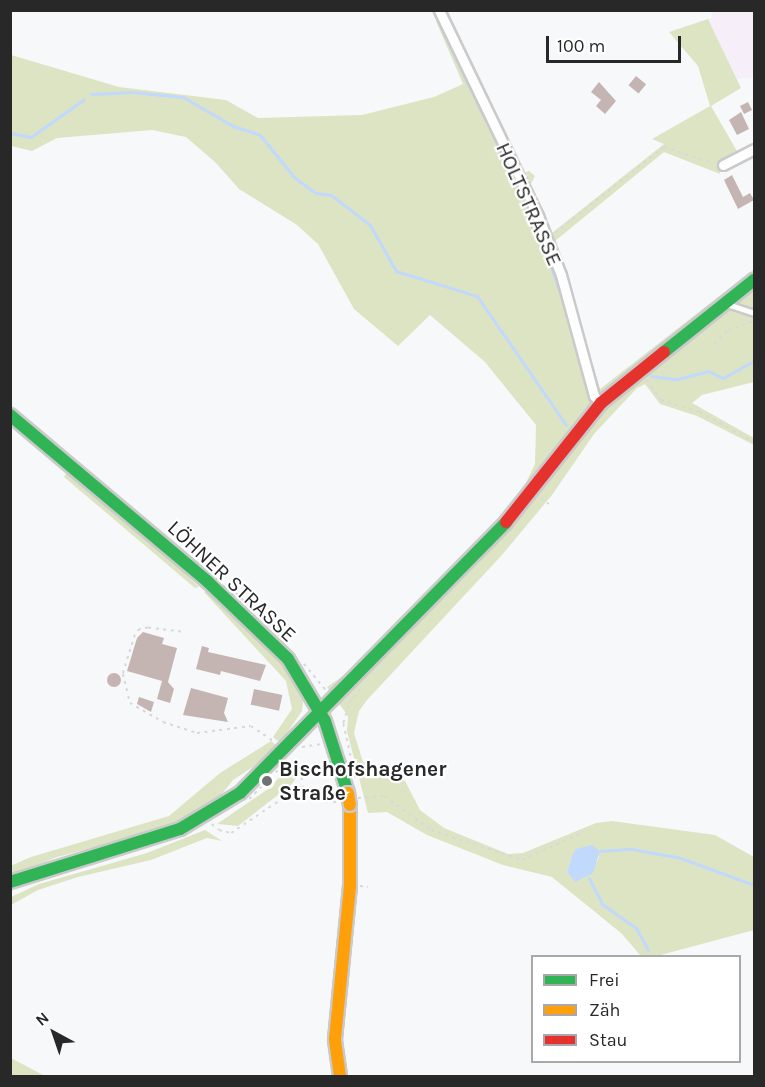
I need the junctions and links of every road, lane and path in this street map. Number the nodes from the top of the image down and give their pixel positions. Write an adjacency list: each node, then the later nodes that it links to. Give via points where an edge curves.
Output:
1 (439, 10): 4 (street, HOLTSTRASSE)
2 (754, 149): 3 (street)
3 (723, 165): 4 (path, via 664,147)
4 (547, 238): 11 (street, HOLTSTRASSE, via 594,396)
5 (754, 280): 6 (street)
6 (725, 303): 7 (lane); 10 (street)
7 (754, 314)
8 (754, 321): 9 (path, via 728,330)
9 (714, 344)
10 (639, 369): 11 (street); 13 (path, via 661,400 700,412)
11 (602, 403): 14 (street)
12 (10, 415): 17 (street, LÖHNER STRASSE, via 244,613 288,659)
13 (754, 442)
14 (533, 492): 15 (path); 17 (street, via 494,537)
15 (549, 504)
16 (181, 632): 19 (path, via 148,628 135,635 123,674 130,703 163,722 197,733 250,726)
17 (321, 713): 23 (street, LÖHNER STRASSE); 26 (street, via 250,784 206,816 158,837 62,862)
18 (344, 715): 21 (path, via 343,735)
19 (276, 743)
20 (295, 762): 22 (path, via 302,770)
21 (355, 779)
22 (302, 786): 23 (path, via 326,803); 24 (path, via 231,833 219,830)
23 (351, 799): 25 (path, via 385,796 431,830 522,860); 27 (street, LÖHNER STRASSE, via 350,886 335,1039)
24 (211, 822)
25 (584, 832)
26 (10, 882)
27 (340, 1077)

